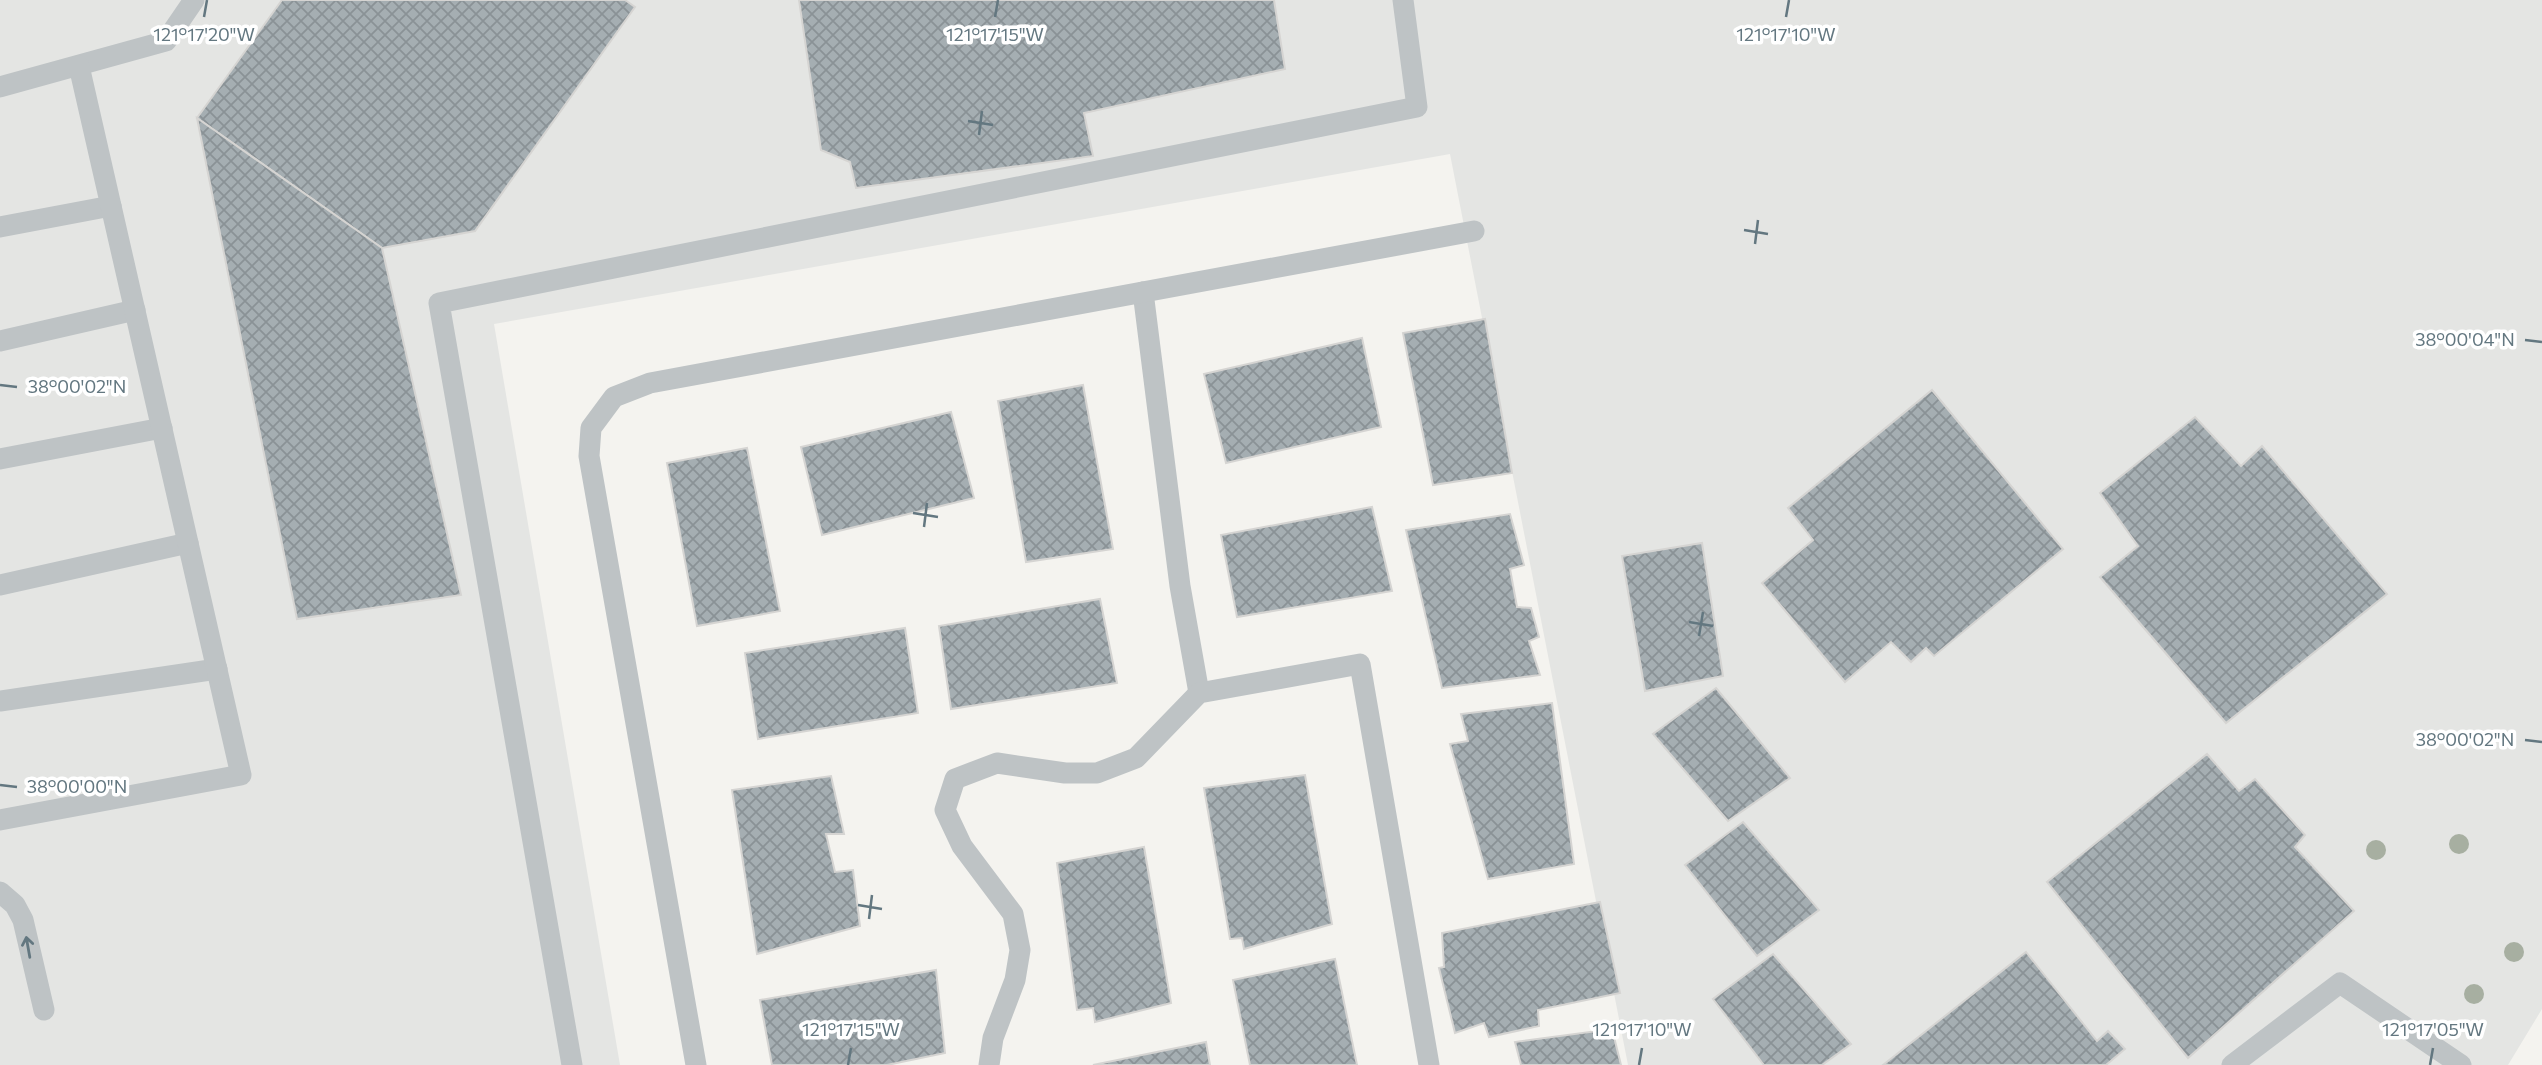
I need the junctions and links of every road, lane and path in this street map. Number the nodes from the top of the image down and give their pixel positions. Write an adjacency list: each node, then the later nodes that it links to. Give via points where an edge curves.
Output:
1 (194, 0): 3 (lane, via 166,41)
2 (1403, 0): 21 (lane, via 1417,107 439,303)
3 (79, 66): 4 (lane); 5 (lane)
4 (5, 82)
5 (111, 206): 6 (lane); 9 (lane)
6 (0, 227)
7 (1474, 231): 8 (lane)
8 (1143, 292): 16 (lane, via 1180,586); 22 (lane, via 650,383 614,397 591,428 589,456)
9 (135, 310): 10 (lane); 11 (lane)
10 (0, 341)
11 (162, 428): 12 (lane); 13 (lane)
12 (0, 459)
13 (188, 543): 14 (lane); 15 (lane)
14 (0, 585)
15 (217, 669): 17 (lane); 18 (lane, via 241,775)
16 (1199, 693): 23 (lane, via 1136,758 1097,773 996,763 956,779 945,810 962,846 1013,914 1020,950); 24 (lane, via 1360,664)
17 (0, 701)
18 (0, 820)
19 (0, 892): 20 (lane, one-way to 19, via 23,920)
20 (44, 1010)
21 (572, 1065)
22 (696, 1065)
23 (989, 1065)
24 (1429, 1065)
25 (2232, 1065): 26 (lane, via 2340,983)
26 (2461, 1065)

